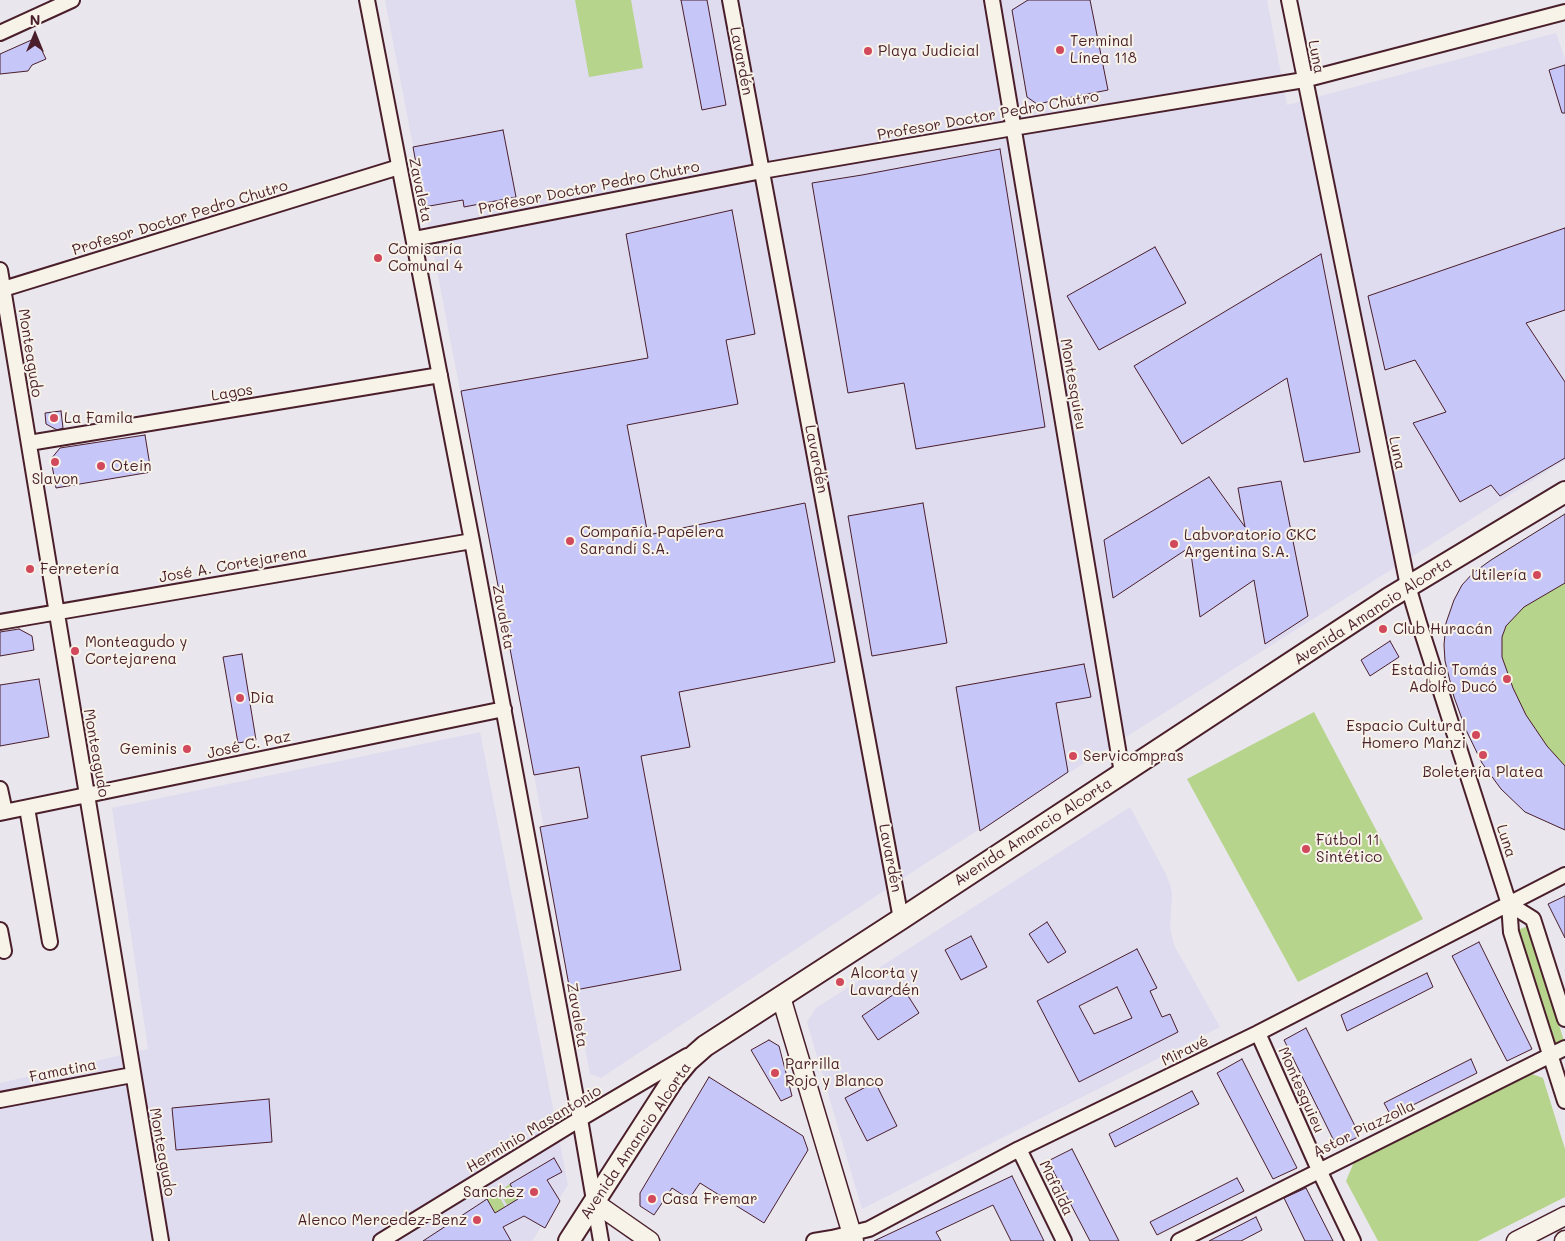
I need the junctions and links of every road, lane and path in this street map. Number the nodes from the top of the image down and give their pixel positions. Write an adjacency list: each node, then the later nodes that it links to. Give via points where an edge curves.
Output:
1 (72, 0): 6 (street)
2 (367, 0): 11 (street, Zavaleta)
3 (730, 0): 12 (street, Lavardén)
4 (992, 0): 10 (street, Montesquieu)
5 (1288, 0): 9 (street, Luna)
6 (47, 6): 8 (street)
7 (1565, 12): 9 (street, Profesor Doctor Pedro Chutro)
8 (0, 33)
9 (1304, 80): 10 (street, Profesor Doctor Pedro Chutro); 20 (street, Luna)
10 (1013, 128): 12 (street, Profesor Doctor Pedro Chutro); 24 (street, Montesquieu)
11 (399, 168): 13 (street, Zavaleta); 15 (street, Profesor Doctor Pedro Chutro)
12 (762, 171): 13 (street, Profesor Doctor Pedro Chutro); 31 (street, Lavardén)
13 (414, 239): 16 (street, Zavaleta)
14 (0, 270): 15 (street, Monteagudo)
15 (2, 290): 17 (street, Monteagudo)
16 (440, 375): 17 (street, Lagos); 19 (street, Zavaleta)
17 (29, 443): 21 (street, Monteagudo)
18 (1565, 492): 20 (main road, Avenida Amancio Alcorta)
19 (472, 541): 21 (street, José A. Cortejarena); 23 (street, Zavaleta)
20 (1408, 586): 24 (main road, Avenida Amancio Alcorta); 30 (street, Luna)
21 (56, 612): 22 (street, José A. Cortejarena); 26 (street, Monteagudo)
22 (0, 622)
23 (504, 709): 26 (street, José C. Paz); 44 (street, Zavaleta)
24 (1122, 773): 31 (main road, Avenida Amancio Alcorta)
25 (0, 789): 28 (street)
26 (87, 795): 27 (street, José C. Paz); 41 (street, Monteagudo)
27 (27, 808): 28 (street, José C. Paz); 33 (street)
28 (2, 812)
29 (1565, 875): 30 (street, Miravé)
30 (1509, 904): 36 (street, via 1533,919); 37 (street, Miravé); 40 (street, Luna, via 1511,932)
31 (901, 919): 35 (main road, Avenida Amancio Alcorta)
32 (0, 930): 34 (street)
33 (50, 942)
34 (4, 951)
35 (781, 997): 38 (main road, Avenida Amancio Alcorta); 49 (street)
36 (1565, 1019)
37 (1258, 1033): 45 (street, Miravé); 46 (street, Montesquieu)
38 (705, 1046): 44 (street, Herminio Masantonio); 47 (main road, Avenida Amancio Alcorta, via 674,1078)
39 (1565, 1048): 40 (street, Astor Piazzolla)
40 (1550, 1055): 43 (street, Luna); 46 (street, Astor Piazzolla)
41 (132, 1074): 42 (street, Famatina); 50 (street, Monteagudo)
42 (0, 1100)
43 (1565, 1101)
44 (580, 1119): 47 (street, Zavaleta); 51 (street, Herminio Masantonio)
45 (1020, 1149): 49 (street, Miravé); 56 (street, Mafalda)
46 (1319, 1170): 57 (street, Astor Piazzolla); 58 (street, Montesquieu)
47 (594, 1202): 52 (main road, Avenida Amancio Alcorta); 53 (street, Zavaleta); 54 (street)
48 (1565, 1216): 59 (street)
49 (853, 1238): 55 (street, Miravé)
50 (160, 1241)
51 (381, 1241)
52 (569, 1241)
53 (601, 1241)
54 (650, 1241)
55 (814, 1241)
56 (1064, 1241)
57 (1179, 1241)
58 (1353, 1241)
59 (1516, 1241)

